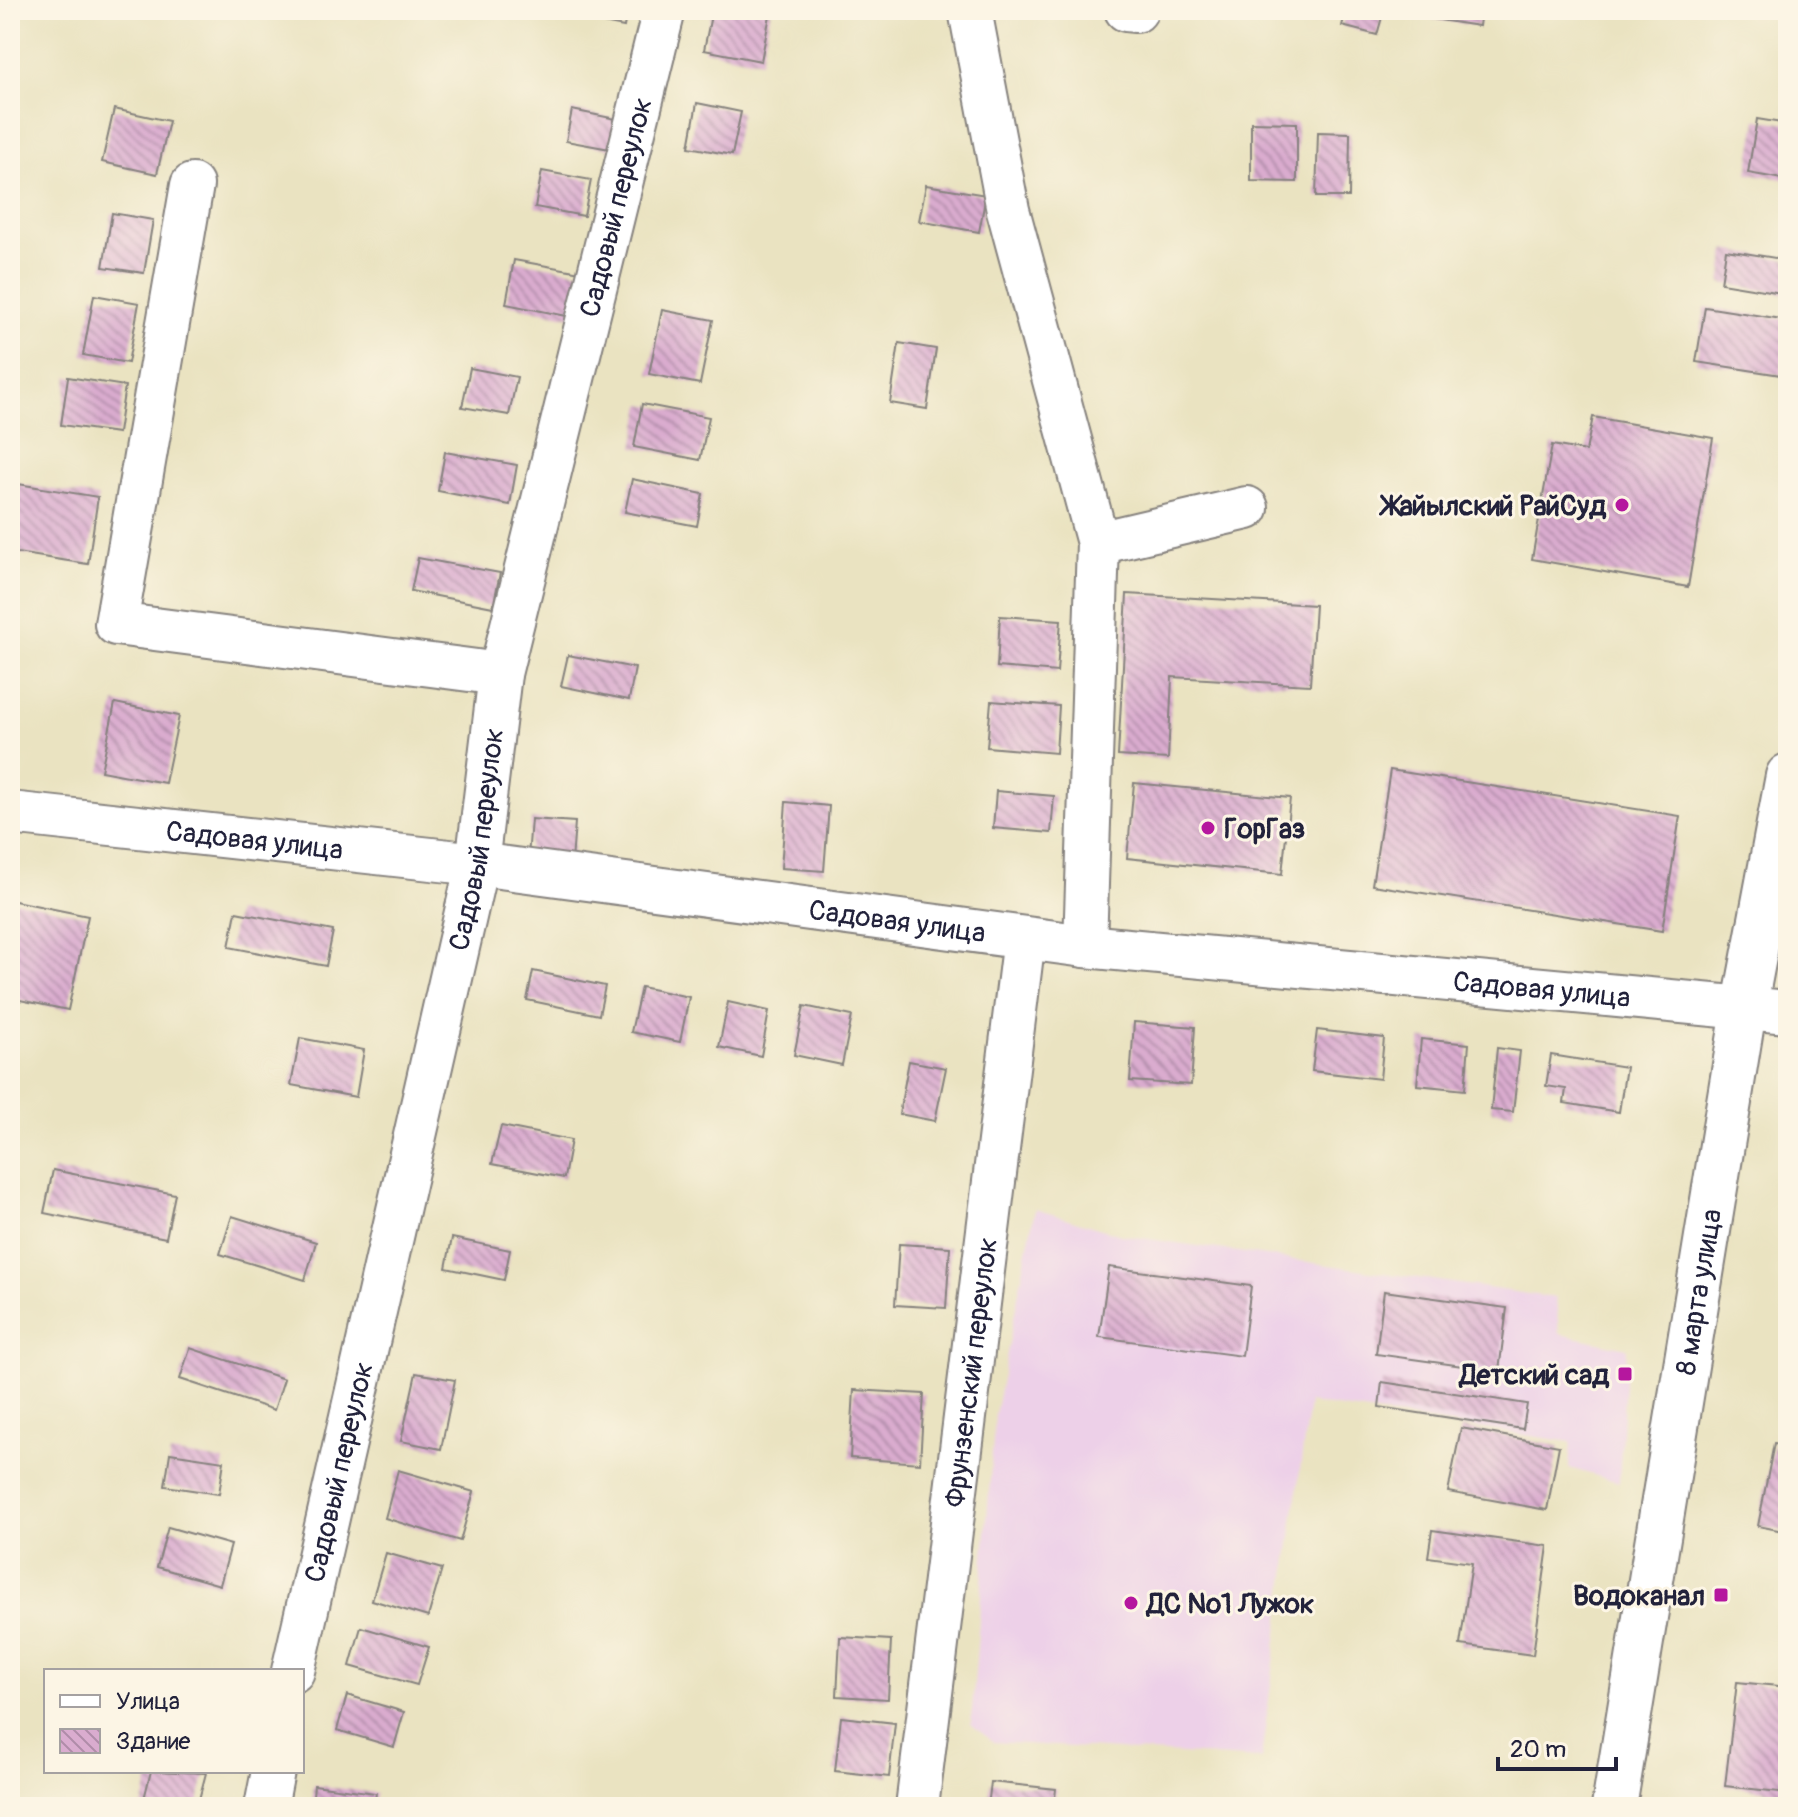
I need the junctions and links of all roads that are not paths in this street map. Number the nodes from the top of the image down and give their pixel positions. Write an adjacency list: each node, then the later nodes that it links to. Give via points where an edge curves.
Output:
1 (664, 10): 8 (street, Садовый переулок)
2 (970, 10): 7 (street, via 1008,210)
3 (1126, 10): 4 (street)
4 (1136, 11)
5 (192, 185): 8 (street, via 116,624)
6 (1247, 508): 7 (street)
7 (1098, 543): 13 (street)
8 (500, 674): 11 (street, Садовый переулок)
9 (1788, 776): 14 (street, 8 марта улица)
10 (10, 813): 11 (street, Садовая улица)
11 (477, 864): 12 (street, Садовая улица); 16 (street, Садовый переулок)
12 (1024, 938): 13 (street, Садовая улица); 19 (street, Фрунзенский переулок)
13 (1085, 946): 14 (street, Садовая улица)
14 (1744, 1010): 15 (street, Садовая улица); 20 (street, 8 марта улица)
15 (1788, 1012)
16 (293, 1669)
17 (273, 1773): 18 (street)
18 (266, 1807)
19 (917, 1807)
20 (1614, 1807)

